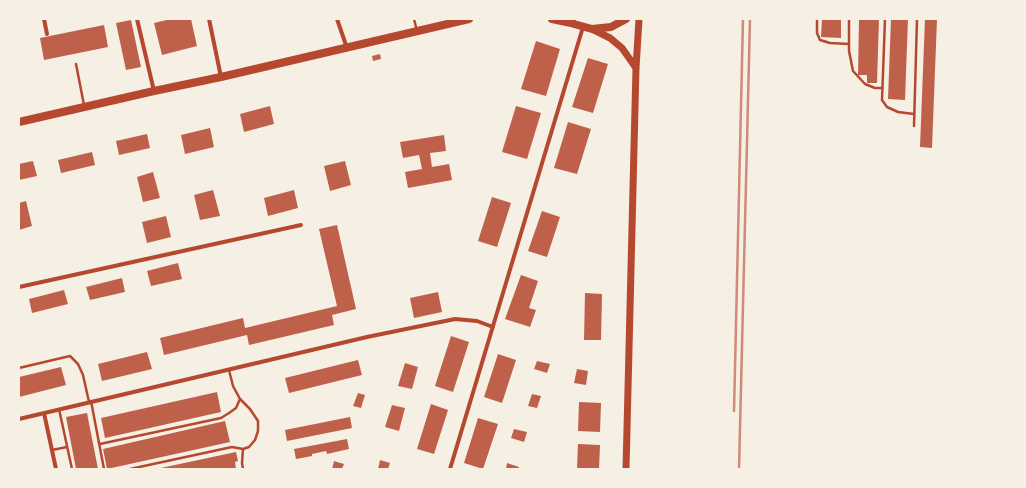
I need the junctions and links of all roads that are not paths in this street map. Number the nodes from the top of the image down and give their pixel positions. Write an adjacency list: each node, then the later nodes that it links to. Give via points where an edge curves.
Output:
1 (44, 19): 19 (street)
2 (138, 19): 26 (street)
3 (209, 19): 24 (street)
4 (337, 19): 21 (street)
5 (414, 19): 18 (lane)
6 (469, 19): 18 (main road)
7 (552, 19): 15 (main road)
8 (566, 19): 15 (main road)
9 (626, 19): 17 (main road, via 611,27)
10 (639, 19): 23 (street)
11 (817, 19): 20 (lane, via 820,40)
12 (849, 19): 20 (lane)
13 (885, 19): 25 (lane)
14 (917, 19): 28 (lane)
15 (574, 24): 16 (main road)
16 (583, 28): 17 (main road); 33 (street)
17 (592, 29): 23 (street, via 610,38 622,48)
18 (417, 31): 21 (main road)
19 (47, 34)
20 (849, 44): 25 (lane, via 853,71 865,84)
21 (347, 48): 24 (main road)
22 (76, 64): 27 (lane)
23 (636, 68): 51 (street)
24 (221, 77): 26 (main road)
25 (882, 88): 28 (lane, via 882,100 887,107 898,112)
26 (154, 91): 27 (main road)
27 (84, 107): 29 (main road)
28 (914, 114): 30 (lane)
29 (19, 122)
30 (914, 126)
31 (301, 225): 32 (street)
32 (19, 287)
33 (493, 327): 35 (street, via 477,321 455,319); 50 (street)
34 (19, 368): 37 (lane, via 70,356 78,364 83,375)
35 (229, 369): 36 (lane, via 233,386); 37 (street)
36 (240, 399): 41 (lane, via 236,408 221,418); 43 (lane, via 258,421 255,440)
37 (90, 402): 38 (street); 41 (lane)
38 (59, 409): 39 (street); 42 (lane)
39 (44, 413): 40 (street); 44 (street)
40 (19, 419)
41 (100, 444): 47 (lane)
42 (67, 447): 44 (lane); 46 (lane)
43 (243, 449): 48 (lane, via 232,447); 49 (lane)
44 (52, 450): 45 (street)
45 (56, 469)
46 (72, 469)
47 (104, 469)
48 (130, 469)
49 (243, 469)
50 (450, 469)
51 (626, 469)

